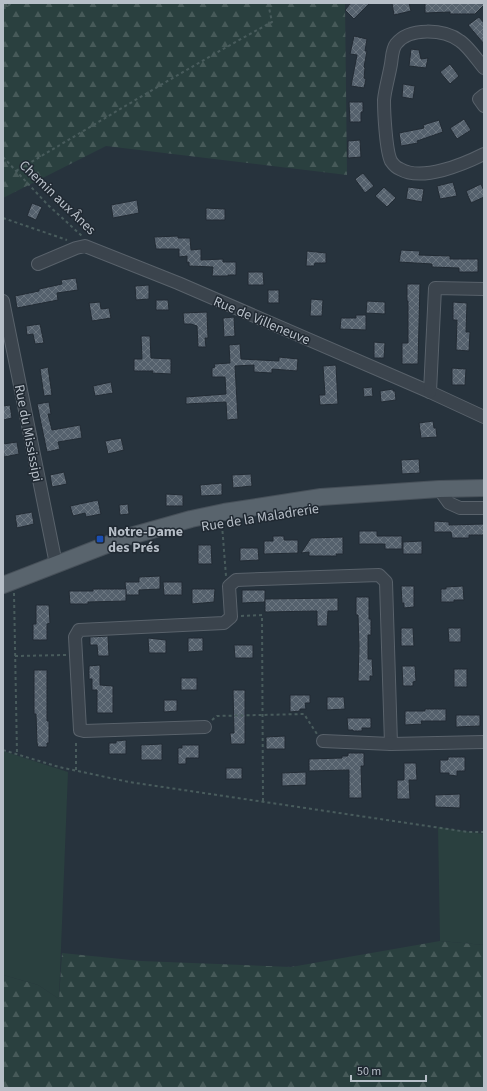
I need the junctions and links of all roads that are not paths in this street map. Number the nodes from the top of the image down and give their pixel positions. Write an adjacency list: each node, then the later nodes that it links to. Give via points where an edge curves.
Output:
1 (484, 68): 4 (street, via 461,41 446,34 423,31 411,33 395,45 384,100 387,146 391,160 398,168 420,174 461,164)
2 (484, 95): 3 (street, via 479,100)
3 (484, 106)
4 (484, 154)
5 (38, 264): 8 (street, Rue de Villeneuve, via 76,248 84,241)
6 (484, 289): 8 (street, via 435,288)
7 (3, 301): 13 (street, Rue du Mississipi)
8 (430, 392): 9 (street, Rue de Villeneuve)
9 (484, 417)
10 (484, 488): 11 (main road, Rue de la Maladrerie)
11 (439, 489): 12 (street, via 449,503 460,508); 13 (main road, Rue de la Maladrerie, via 321,497 224,512 127,537)
12 (484, 508)
13 (56, 564): 14 (main road, Rue de la Maladrerie)
14 (9, 588)
15 (205, 727): 18 (street, via 80,730 75,637 79,630 224,623 231,616 230,586 236,580 379,575 386,582)
16 (323, 741): 18 (street)
17 (484, 742): 18 (street)
18 (391, 744)

